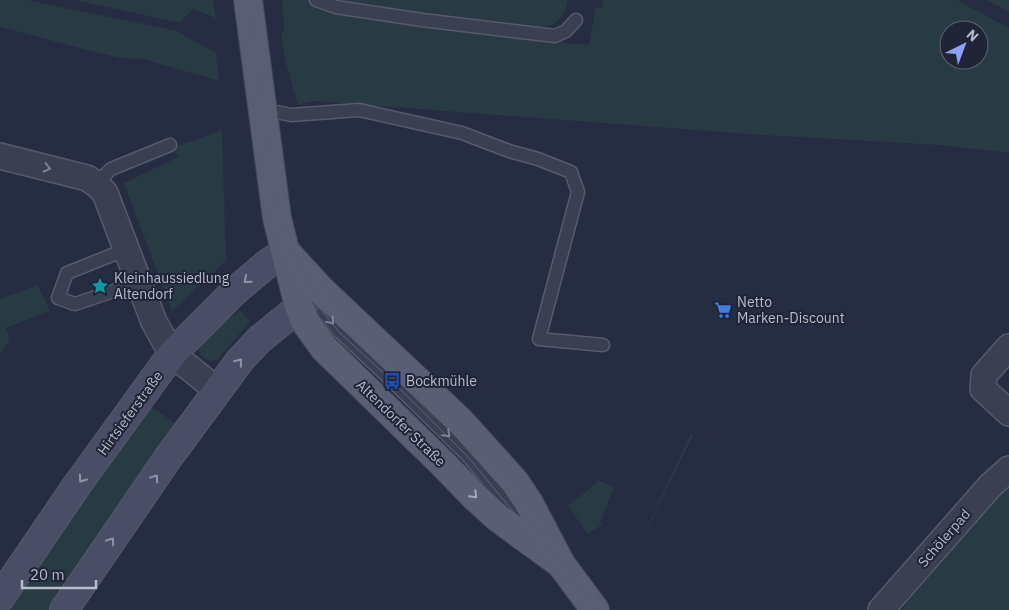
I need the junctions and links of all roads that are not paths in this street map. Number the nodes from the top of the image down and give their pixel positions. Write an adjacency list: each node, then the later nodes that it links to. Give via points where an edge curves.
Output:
1 (248, 0): 4 (main road, Altendorfer Straße)
2 (316, 0): 3 (lane, via 336,7 554,36 566,31)
3 (576, 20)
4 (262, 109): 9 (main road, Altendorfer Straße, via 277,218); 12 (lane, via 291,115 359,110 462,132 571,172 578,192 539,339)
5 (170, 145): 7 (lane, via 111,169)
6 (0, 156): 7 (street, one-way to 7, via 86,178)
7 (96, 184): 8 (street, via 105,193)
8 (127, 249): 10 (street); 10 (lane, via 68,273 58,298 75,304)
9 (286, 251): 11 (main road, Altendorfer Straße); 14 (main road, Hirtsieferstraße, one-way to 14, via 236,290)
10 (140, 282): 14 (street, via 154,322)
11 (310, 298): 15 (main road, one-way to 11, via 260,339); 18 (main road, Altendorfer Straße, one-way to 11, via 529,503 489,452 429,391); 18 (main road, Altendorfer Straße, one-way to 18, via 306,323 324,348 476,498)
12 (603, 345)
13 (1009, 347): 16 (street, via 984,375 983,389)
14 (172, 354): 15 (street); 19 (main road, Hirtsieferstraße, one-way to 19)
15 (217, 390): 20 (main road, one-way to 15)
16 (1009, 413)
17 (1009, 469): 22 (street, Schölerpad, via 990,486)
18 (561, 564): 21 (main road, Altendorfer Straße)
19 (0, 598)
20 (64, 610)
21 (594, 610)
22 (881, 610)

